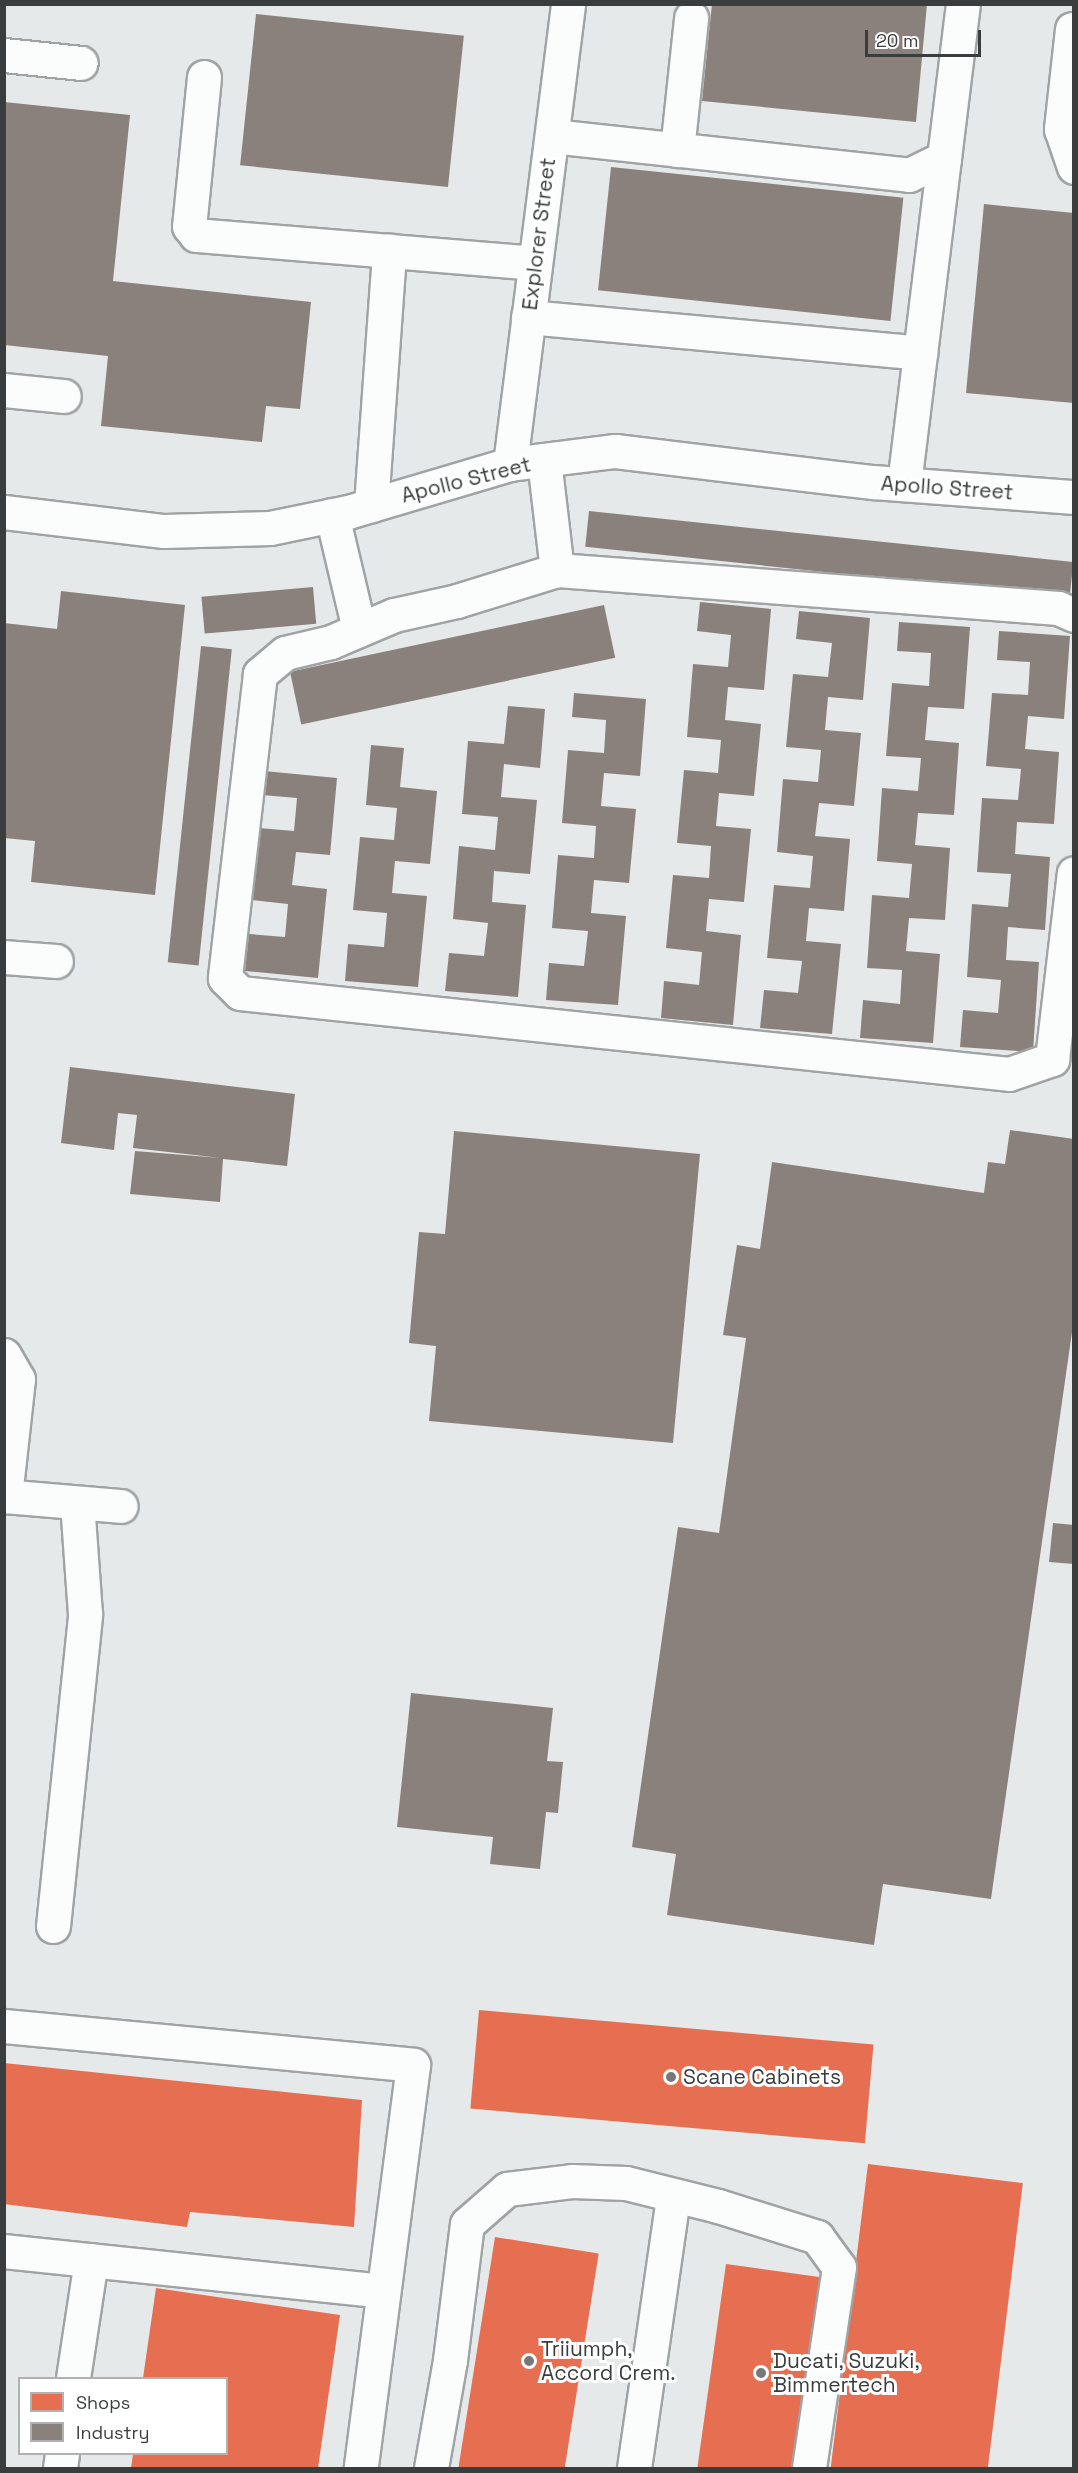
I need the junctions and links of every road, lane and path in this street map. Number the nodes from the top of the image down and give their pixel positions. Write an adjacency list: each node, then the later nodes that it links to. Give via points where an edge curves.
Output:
1 (568, 4): 8 (street, Explorer Street)
2 (963, 4): 10 (street)
3 (690, 18): 9 (street)
4 (1072, 29): 11 (street, via 1061,129)
5 (4, 55): 6 (street)
6 (81, 63)
7 (204, 76): 12 (street, via 189,226 196,235)
8 (552, 136): 9 (street); 13 (street, Explorer Street)
9 (677, 150): 10 (street, via 909,176)
10 (944, 158): 15 (street)
11 (1074, 167)
12 (389, 251): 13 (street); 22 (street)
13 (536, 263): 14 (street, Explorer Street)
14 (528, 317): 15 (street); 19 (street, Explorer Street)
15 (920, 352): 20 (street)
16 (4, 390): 17 (street)
17 (63, 396)
18 (544, 460): 19 (street, Apollo Street); 20 (street, Apollo Street, via 615,451); 25 (street)
19 (510, 464): 22 (street, Apollo Street)
20 (904, 484): 21 (street, Apollo Street)
21 (1074, 497)
22 (371, 505): 24 (street, Apollo Street)
23 (4, 512): 24 (street, Apollo Street, via 164,531 270,528)
24 (332, 515): 27 (street)
25 (557, 570): 26 (street, via 1046,607); 27 (street, via 394,615)
26 (1074, 615)
27 (359, 629): 28 (street, via 331,642 285,653 260,674 225,978 240,993 1009,1074 1052,1059)
28 (1074, 873)
29 (4, 957): 30 (street)
30 (56, 961)
31 (4, 1355): 32 (street, via 18,1379)
32 (5, 1496): 33 (street)
33 (77, 1503): 34 (street); 35 (street, via 85,1614)
34 (121, 1506)
35 (53, 1926)
36 (4, 2026): 40 (street, via 413,2065)
37 (673, 2196): 43 (street, via 626,2183 573,2181 540,2185 507,2190 467,2224); 44 (street); 45 (street, via 817,2237 839,2267)
38 (4, 2251): 39 (street)
39 (91, 2260): 40 (street); 41 (street)
40 (383, 2291): 42 (street)
41 (73, 2377)
42 (361, 2469)
43 (431, 2469)
44 (634, 2469)
45 (809, 2469)

